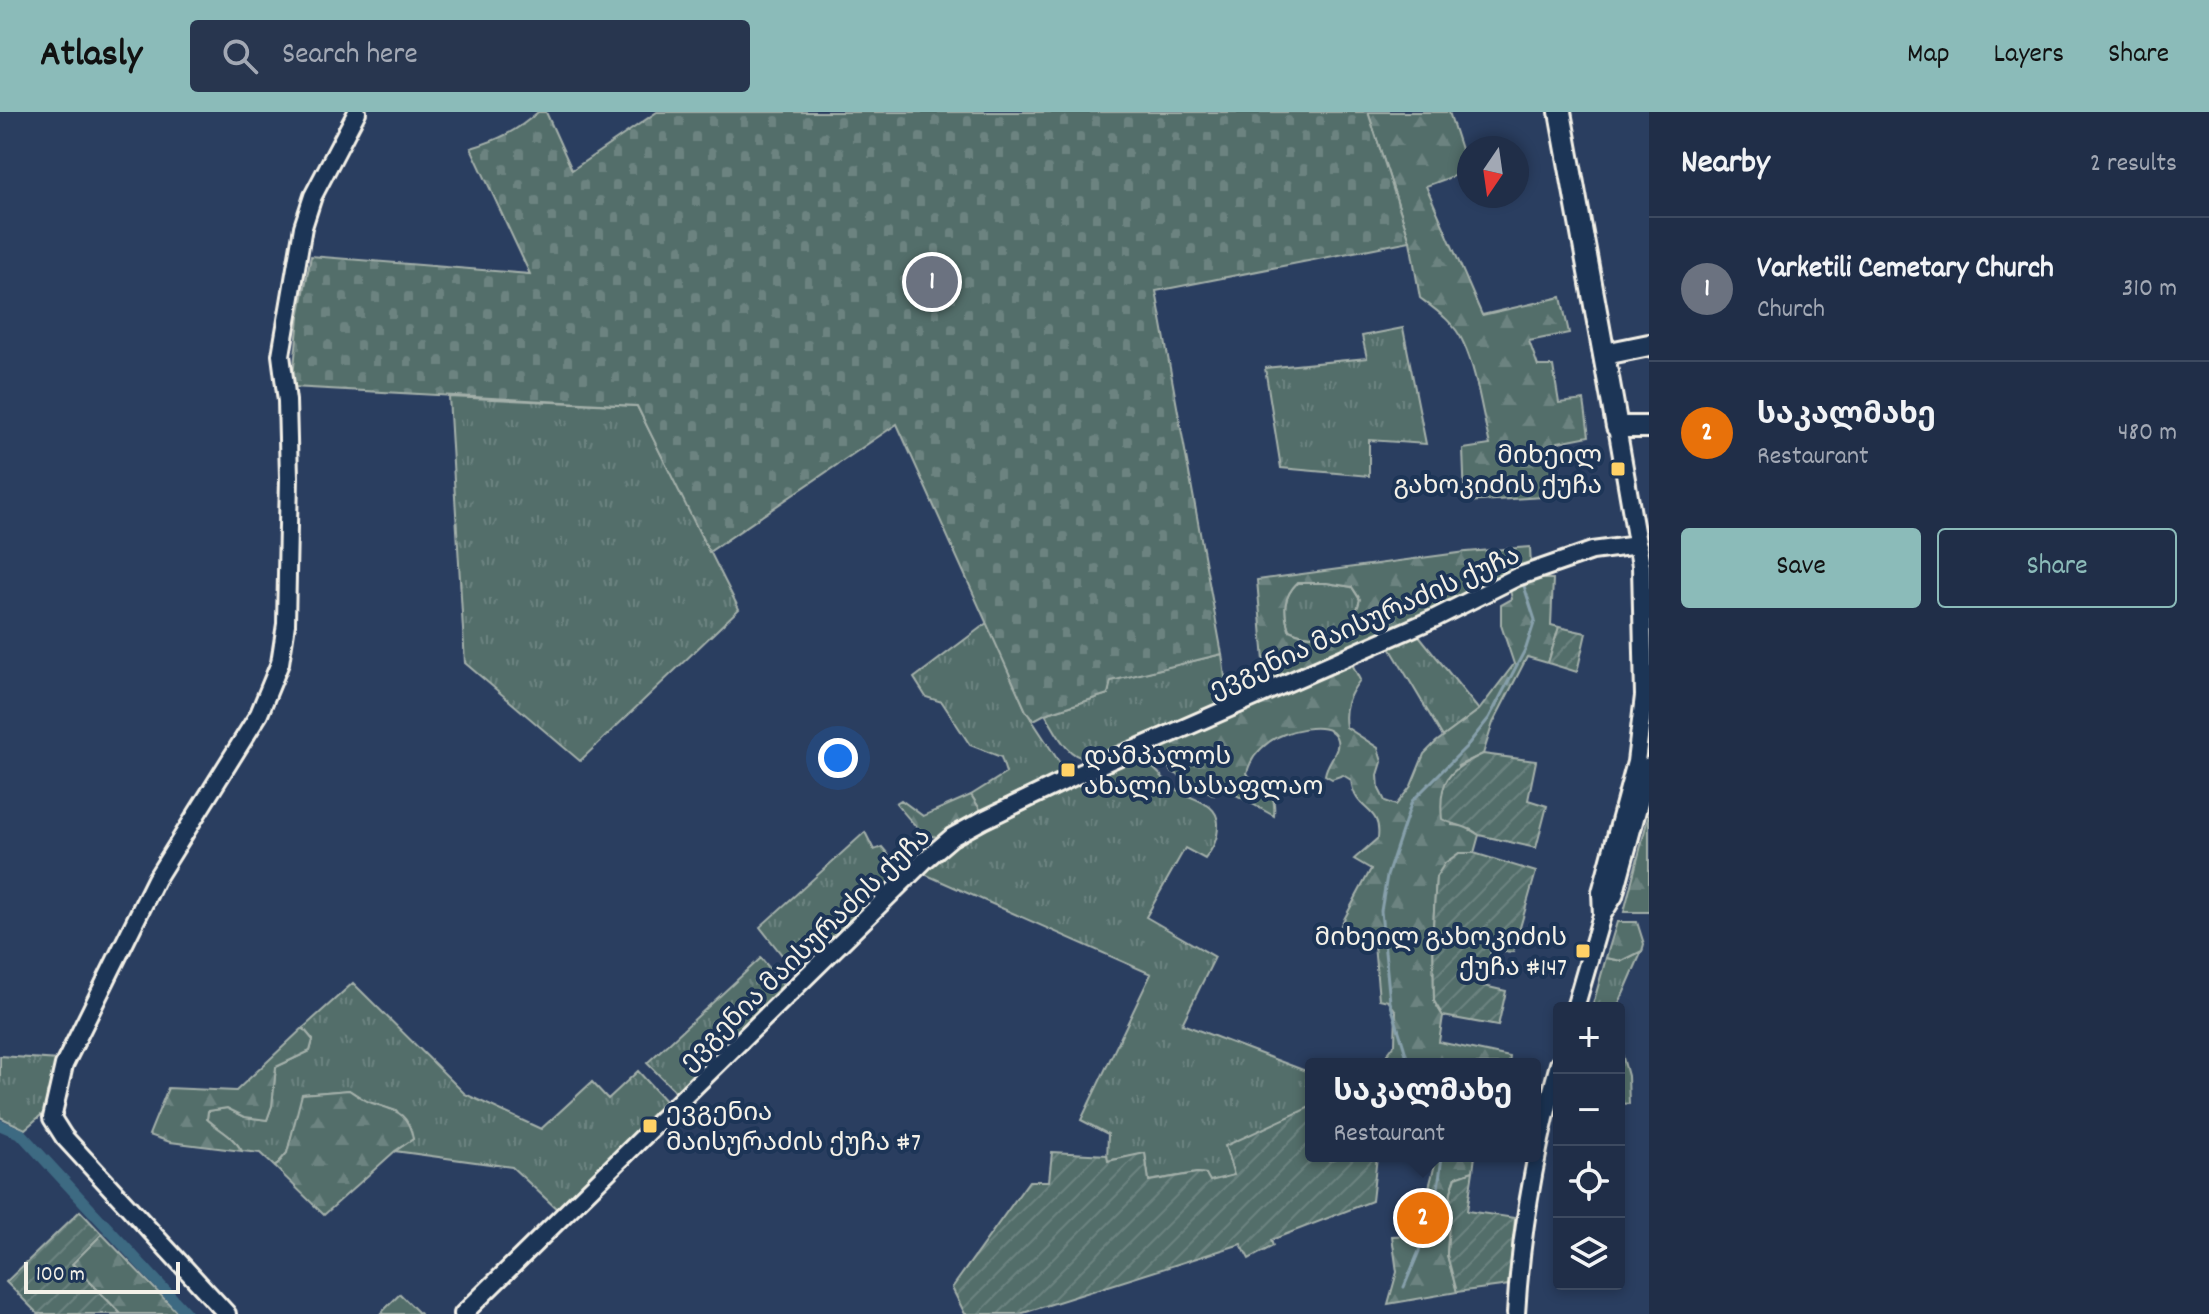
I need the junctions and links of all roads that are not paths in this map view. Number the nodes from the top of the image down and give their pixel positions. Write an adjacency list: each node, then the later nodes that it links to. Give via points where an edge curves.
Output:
1 (357, 112): 14 (street, via 313,196 303,227 281,355 289,477 287,609 280,663 259,714 156,879 64,1065 52,1118)
2 (1560, 112): 4 (main road)
3 (1649, 345): 4 (main road)
4 (1605, 354): 5 (main road)
5 (1617, 427): 6 (main road); 7 (street)
6 (1649, 427)
7 (1644, 548): 9 (street, via 1643,719 1601,892); 15 (street, ევგენია მაისურაძის ქუჩა, via 1592,551 1517,577 1079,774 952,837)
8 (1649, 766): 9 (street, via 1614,896)
9 (1602, 915): 10 (street)
10 (1577, 1002)
11 (1556, 1074): 12 (street)
12 (1541, 1139)
13 (1537, 1162): 16 (street)
14 (227, 1314)
15 (463, 1314)
16 (1516, 1314)

